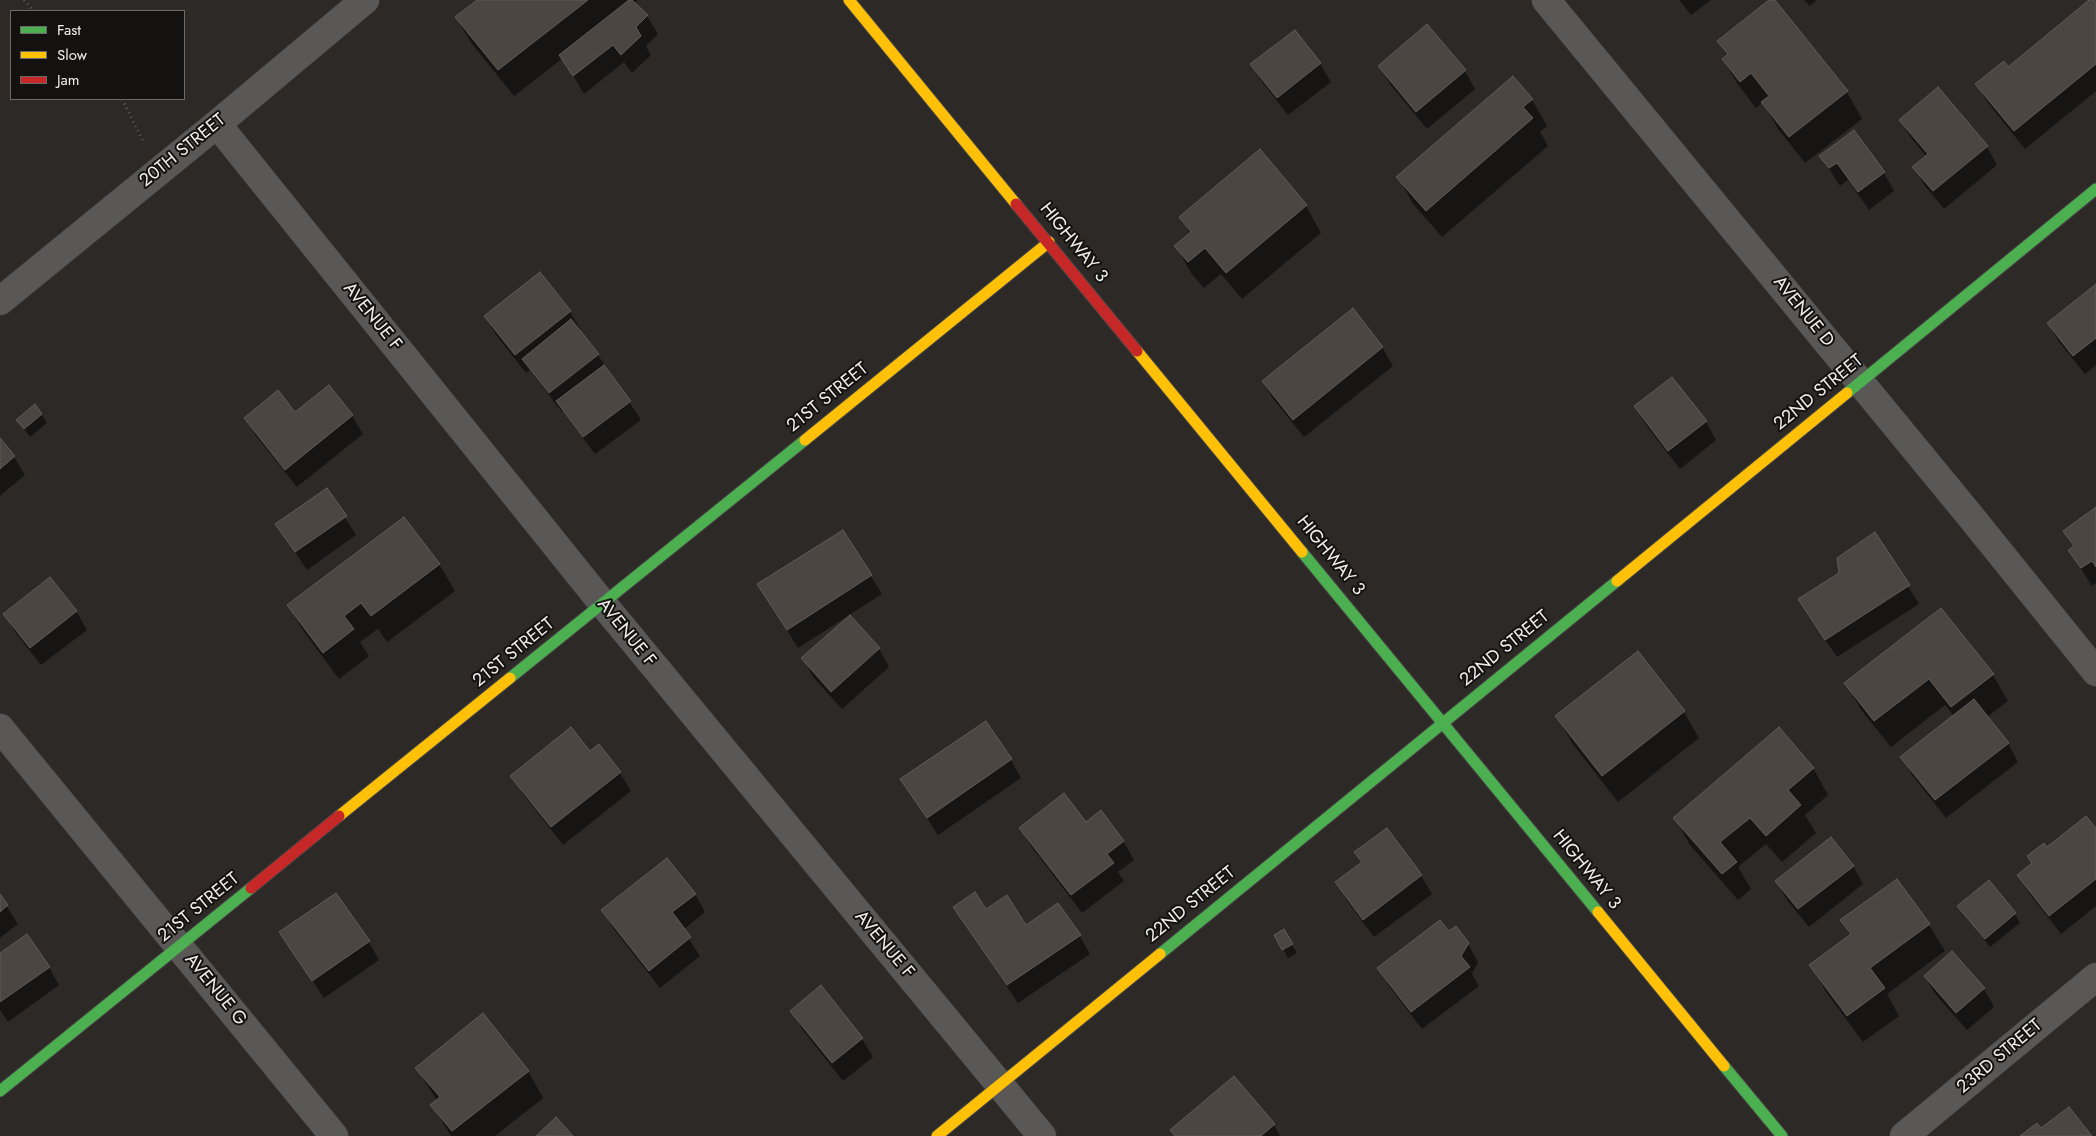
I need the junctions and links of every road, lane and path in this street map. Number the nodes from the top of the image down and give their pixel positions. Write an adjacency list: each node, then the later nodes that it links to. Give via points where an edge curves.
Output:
1 (24, 0): 5 (path)
2 (364, 0): 7 (street, 20TH STREET)
3 (849, 0): 10 (street, HIGHWAY 3)
4 (1546, 0): 12 (street, AVENUE D)
5 (33, 10)
6 (123, 100): 8 (path)
7 (217, 124): 8 (street, 20TH STREET); 13 (street, AVENUE F)
8 (159, 171): 11 (street, 20TH STREET)
9 (2096, 190): 12 (street, 22ND STREET)
10 (1049, 242): 13 (street, 21ST STREET); 15 (street, HIGHWAY 3)
11 (0, 301)
12 (1860, 382): 14 (street, AVENUE D); 15 (street, 22ND STREET)
13 (602, 604): 17 (street, 21ST STREET); 19 (street, AVENUE F)
14 (2096, 672)
15 (1443, 723): 19 (street, 22ND STREET); 24 (street, HIGHWAY 3)
16 (0, 728): 17 (street, AVENUE G)
17 (179, 946): 20 (street, 21ST STREET); 21 (street, AVENUE G)
18 (2096, 977): 25 (street, 23RD STREET)
19 (1000, 1085): 22 (street, 22ND STREET); 23 (street, AVENUE F)
20 (0, 1091)
21 (334, 1136)
22 (937, 1136)
23 (1042, 1136)
24 (1782, 1136)
25 (1904, 1136)

